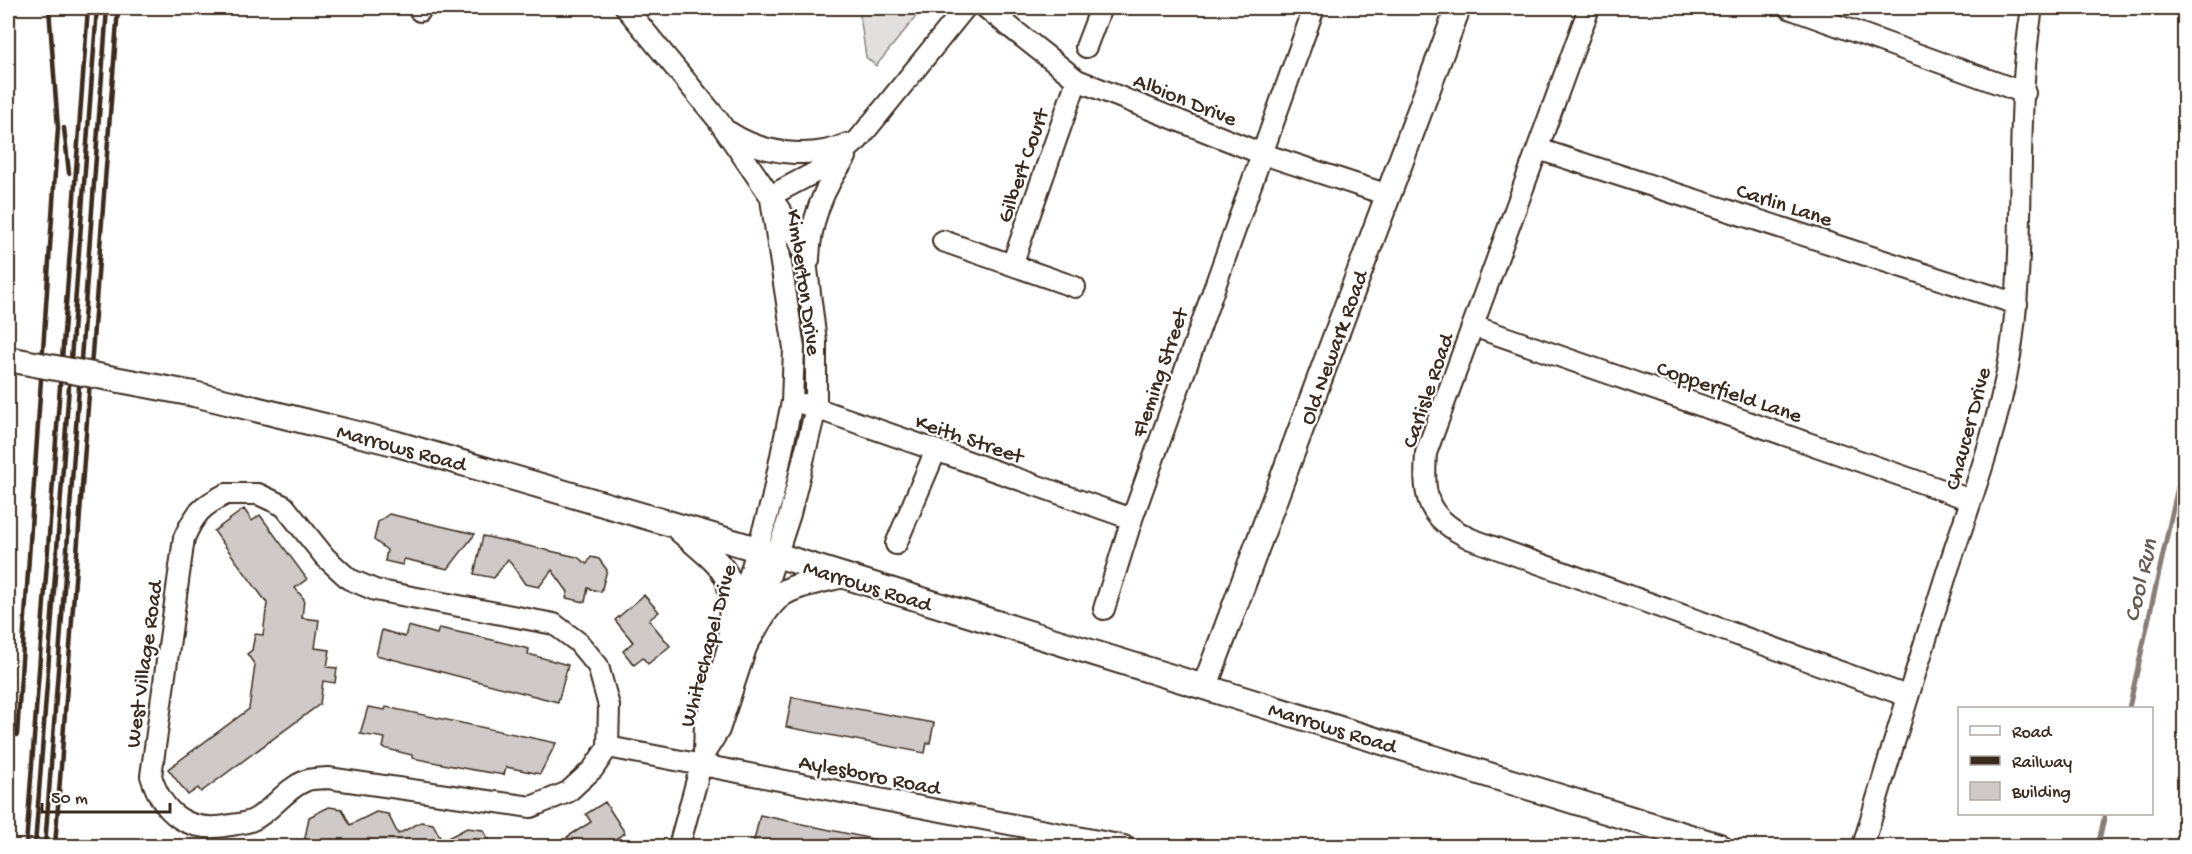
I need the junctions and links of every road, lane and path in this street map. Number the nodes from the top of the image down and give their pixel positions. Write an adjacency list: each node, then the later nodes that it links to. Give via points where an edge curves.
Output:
1 (626, 8): 13 (street, Kimberton Drive)
2 (965, 8): 14 (street)
3 (986, 8): 11 (street, Albion Drive)
4 (1101, 8): 10 (street)
5 (1314, 8): 16 (street, Fleming Street)
6 (1458, 8): 17 (street, Old Newark Road)
7 (1589, 8): 15 (street, Carlisle Road)
8 (1789, 8): 12 (street)
9 (2032, 8): 12 (street, Chaucer Drive)
10 (1086, 48)
11 (1077, 80): 16 (street, Albion Drive); 20 (street, Gilbert Court)
12 (2025, 93): 23 (street, Chaucer Drive)
13 (725, 129): 14 (street, via 744,142 802,153 821,153); 18 (street, Kimberton Drive)
14 (858, 140): 18 (street, via 829,165); 21 (street, via 834,172 813,221)
15 (1538, 149): 23 (street, Carlin Lane); 24 (street, Carlisle Road)
16 (1260, 153): 17 (street, Albion Drive); 30 (street, Fleming Street)
17 (1388, 195): 37 (street, Old Newark Road)
18 (770, 196): 21 (street, Kimberton Drive, via 795,232); 26 (street, Kimberton Drive, via 794,348)
19 (943, 241): 20 (street)
20 (1012, 265): 22 (street)
21 (809, 285): 27 (street, Kimberton Drive, via 816,342)
22 (1075, 287)
23 (2017, 304): 29 (street, Chaucer Drive, via 1999,406)
24 (1473, 326): 29 (street, Copperfield Lane); 38 (street, Carlisle Road, via 1426,453 1424,489 1435,512 1449,528)
25 (8, 359): 31 (street, Marrows Road, bridge, via 194,394 394,443)
26 (792, 402): 27 (street, Keith Street); 33 (street, Kimberton Drive)
27 (816, 408): 28 (street, Keith Street); 33 (street, Kimberton Drive, via 790,513)
28 (936, 450): 30 (street, Keith Street); 32 (street)
29 (1971, 500): 38 (street, Chaucer Drive)
30 (1132, 519): 35 (street, Fleming Street)
31 (673, 525): 33 (street, Marrows Road); 36 (street, via 727,573)
32 (896, 544)
33 (766, 552): 34 (street, Marrows Road); 36 (street, Whitechapel Drive)
34 (841, 576): 36 (street, via 791,588 779,595); 37 (street, Marrows Road)
35 (1104, 609)
36 (739, 641): 40 (street, Whitechapel Drive, via 705,724)
37 (1205, 686): 44 (street, Marrows Road)
38 (1907, 696): 45 (street, Chaucer Drive)
39 (608, 747): 39 (street, West Village Road, via 568,792 531,807 328,778 305,780 253,820 203,828 183,821 157,796 151,776 184,538 192,520 204,505 226,494 258,494 284,506 325,557 349,579 375,590 554,624 578,642 598,666 609,706); 40 (street, Aylesboro Road)
40 (703, 760): 41 (street, Aylesboro Road); 42 (street, Whitechapel Drive)
41 (1033, 838): 43 (street, Aylesboro Road)
42 (679, 846)
43 (1124, 846)
44 (1719, 846)
45 (1863, 846)

